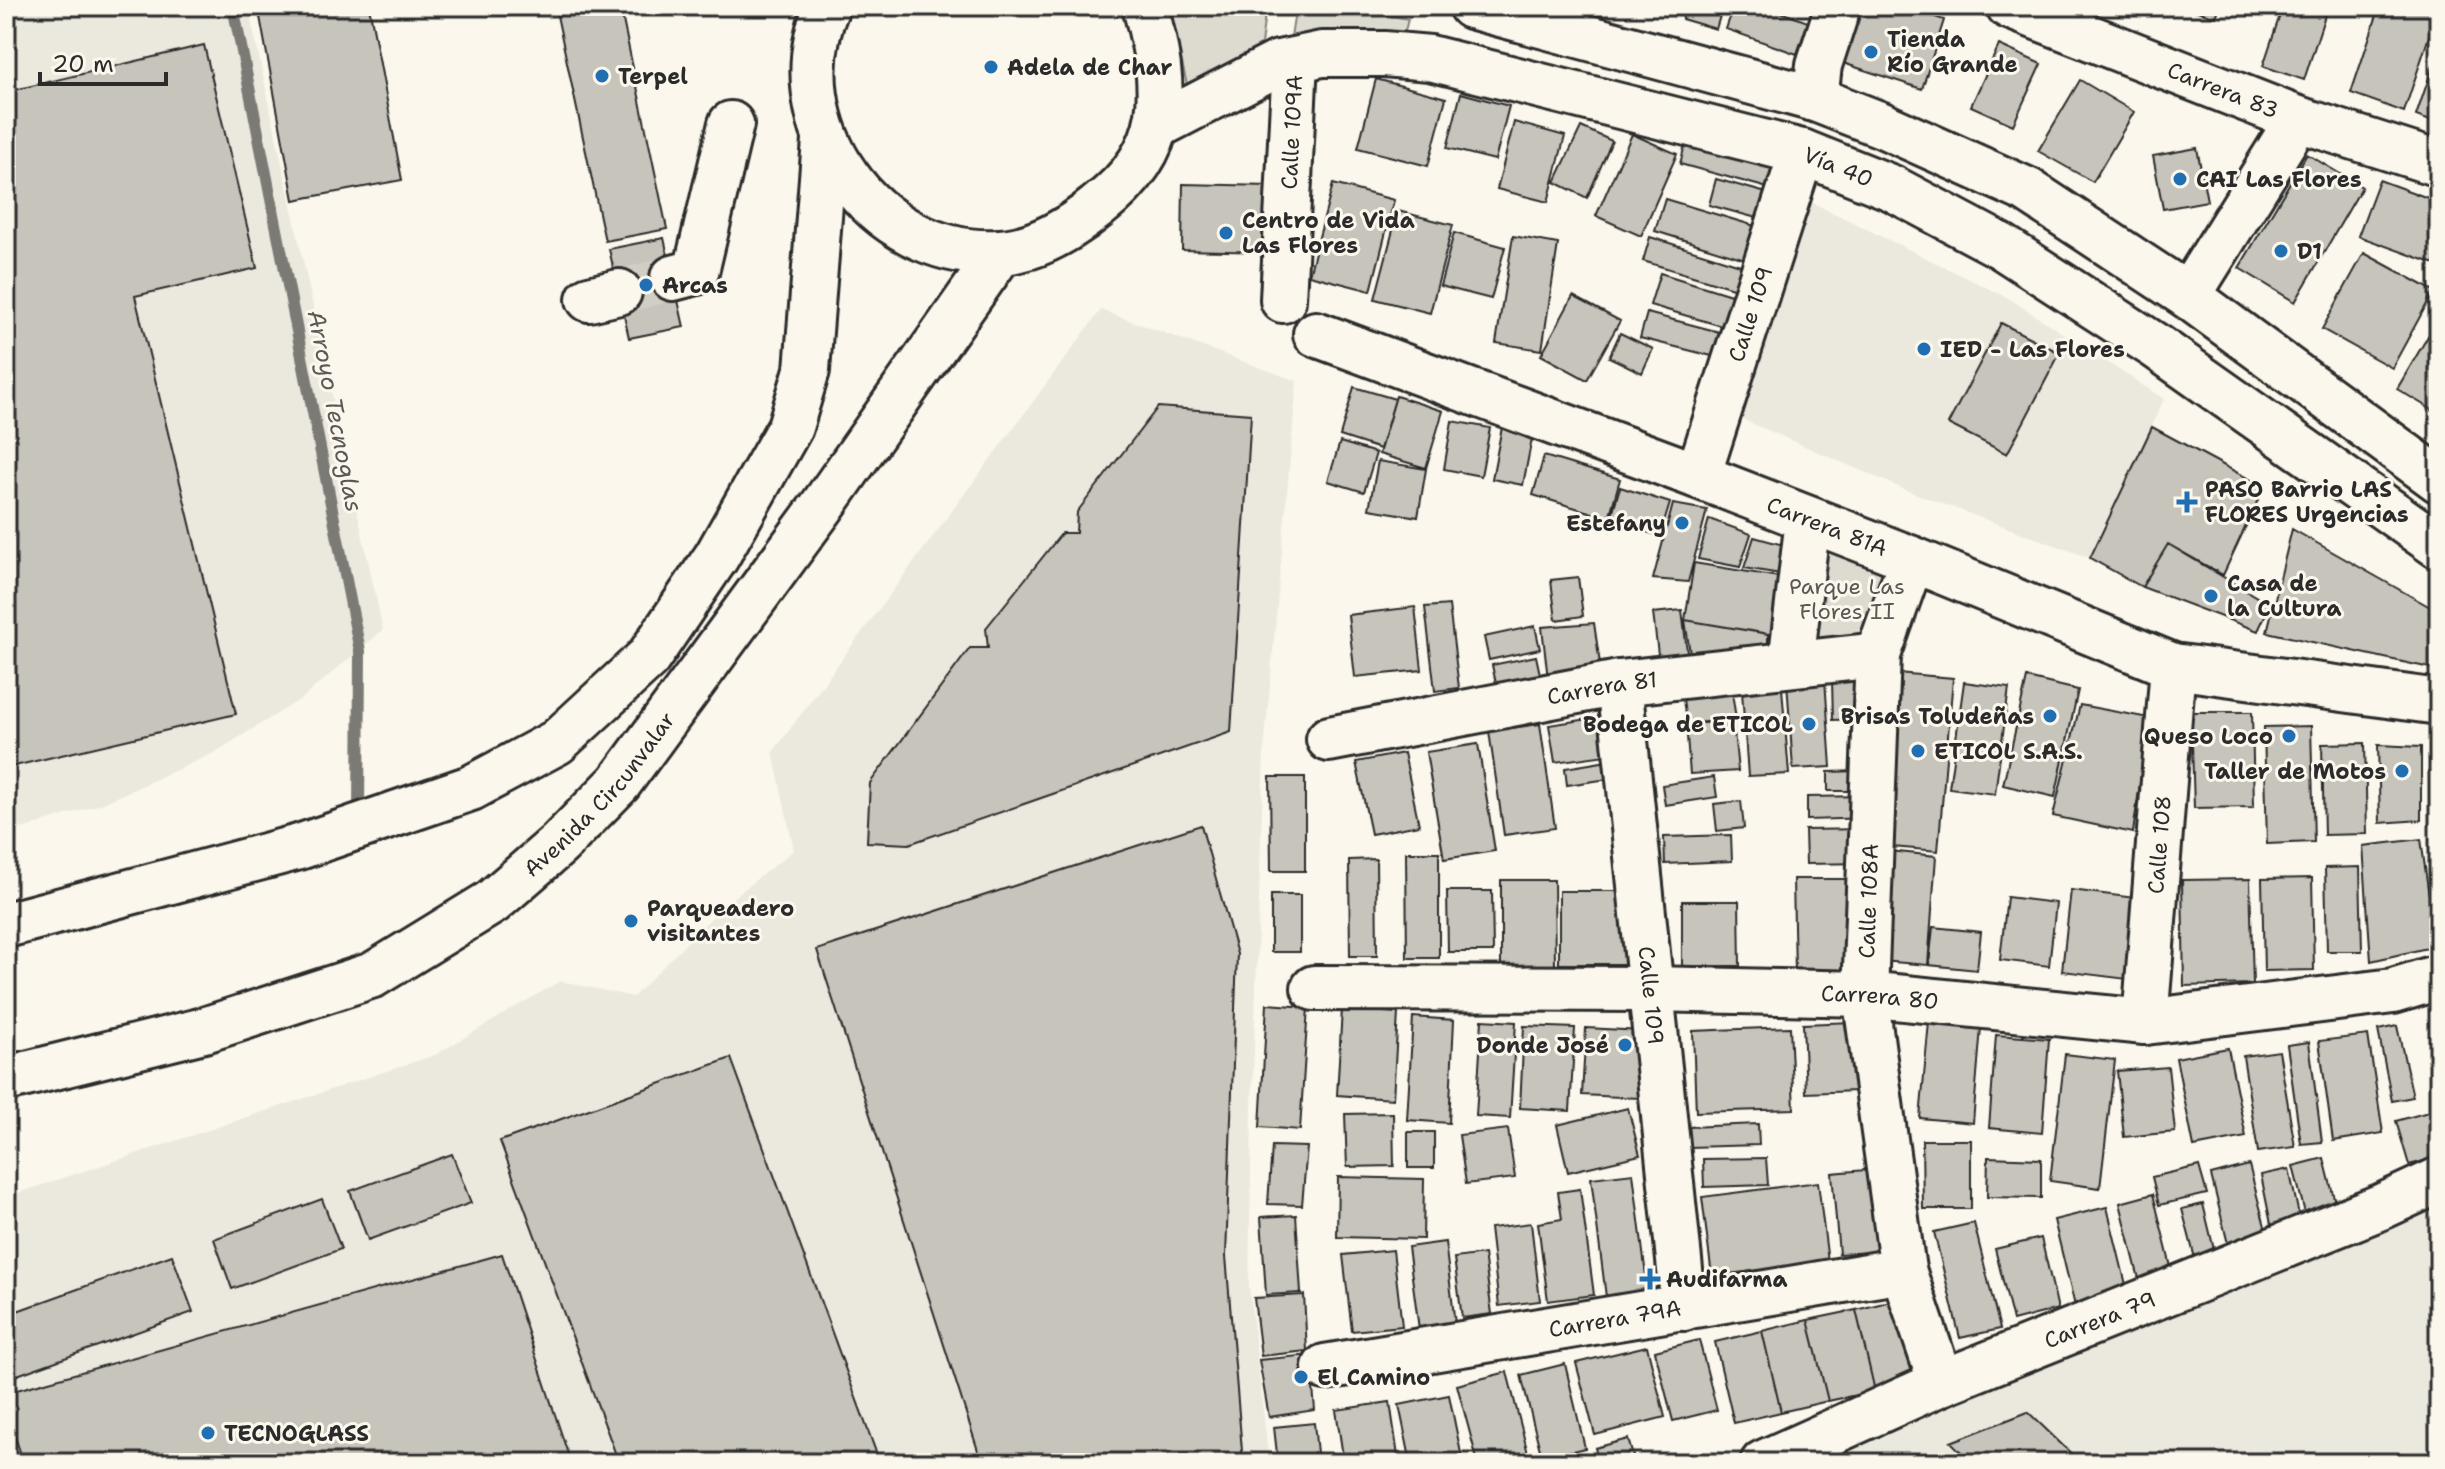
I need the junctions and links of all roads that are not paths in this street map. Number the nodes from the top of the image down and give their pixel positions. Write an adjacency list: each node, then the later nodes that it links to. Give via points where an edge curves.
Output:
1 (1145, 6): 10 (main road, via 1160,79)
2 (1471, 6): 7 (main road)
3 (1838, 6): 7 (main road, via 1819,65)
4 (2009, 6): 8 (main road, Carrera 83)
5 (820, 11): 11 (main road, via 812,62)
6 (1295, 61): 10 (main road, Vía 40, via 1279,63); 12 (main road, Vía 40, via 1322,54 1430,58); 17 (main road, Calle 109A)
7 (1815, 99): 16 (main road, via 2027,190)
8 (2298, 119): 13 (main road, Carrera 83); 16 (main road)
9 (731, 124): 15 (main road, via 696,272)
10 (1159, 125): 14 (main road, via 1141,163 1112,196 1043,241)
11 (825, 140): 14 (main road, via 846,179 877,211 914,235 956,249); 30 (main road, via 807,370 790,427 717,556 648,658 557,742 471,788 299,847)
12 (1802, 152): 19 (main road, Calle 109); 22 (main road, Vía 40, via 1892,188 2001,246 2157,347)
13 (2439, 164)
14 (1001, 252): 36 (main road, Avenida Circunvalar, via 619,783 492,902 373,975 204,1030)
15 (673, 278)
16 (2188, 296): 20 (main road)
17 (1283, 300)
18 (1316, 334): 19 (main road, Carrera 81A)
19 (1698, 476): 21 (main road, Carrera 81A)
20 (2438, 476)
21 (1808, 519): 23 (main road, Carrera 81A); 25 (main road)
22 (2439, 546)
23 (1912, 559): 24 (main road, Calle 108A); 26 (main road, Carrera 81A)
24 (1878, 655): 25 (main road, Carrera 81); 34 (main road, Calle 108A)
25 (1791, 663): 27 (main road, Carrera 81)
26 (2173, 666): 28 (main road, Carrera 81A); 35 (main road, Calle 108)
27 (1619, 683): 29 (main road, Carrera 81); 33 (main road, Calle 109)
28 (2439, 702)
29 (1329, 739)
30 (6, 925)
31 (2439, 977): 35 (main road, Carrera 80, via 2393,991)
32 (1314, 988): 33 (main road, Carrera 80)
33 (1652, 989): 34 (main road, Carrera 80); 39 (main road, Calle 109)
34 (1865, 994): 35 (main road, Carrera 80); 38 (main road, Calle 108A)
35 (2145, 1022)
36 (6, 1079)
37 (2439, 1180): 41 (main road, Carrera 79)
38 (1903, 1270): 39 (main road, Carrera 79A); 41 (main road, Calle 108A)
39 (1684, 1308): 40 (main road, Carrera 79A)
40 (1325, 1367)
41 (1941, 1383): 42 (main road, Carrera 79)
42 (1763, 1463)

